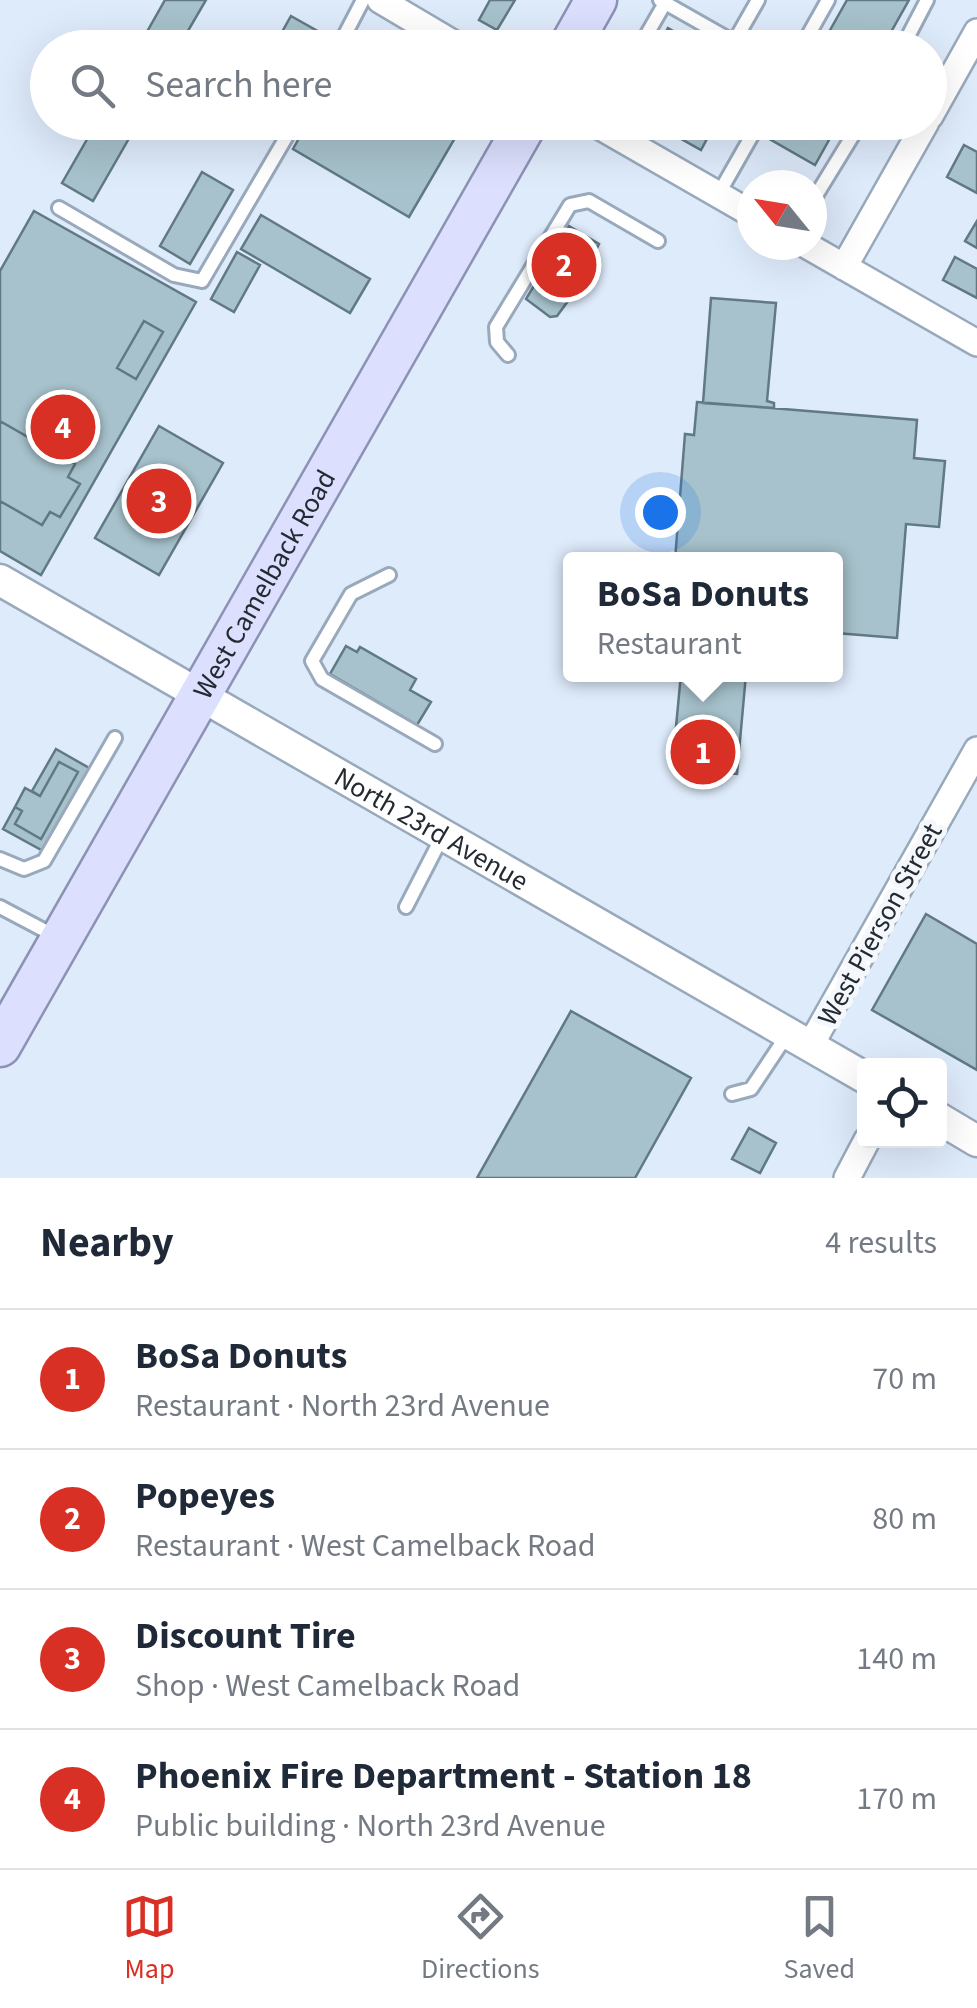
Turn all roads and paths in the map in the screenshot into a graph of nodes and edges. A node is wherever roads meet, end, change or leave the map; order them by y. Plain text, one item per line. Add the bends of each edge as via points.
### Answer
1 (363, 0) edge
2 (380, 0) edge
3 (596, 0) edge
4 (758, 0) edge
5 (828, 0) edge
6 (927, 0) edge
7 (662, 2) edge
8 (347, 30) edge
9 (431, 30) edge
10 (579, 30) edge
11 (648, 30) edge
12 (712, 30) edge
13 (741, 30) edge
14 (811, 30) edge
15 (911, 30) edge
16 (977, 32) edge
17 (947, 86) edge
18 (284, 140) edge
19 (517, 140) edge
20 (623, 140) edge
21 (749, 140) edge
22 (850, 140) edge
23 (916, 140) edge
24 (827, 178) edge
25 (718, 195) junction
26 (737, 206) edge
27 (59, 208) dead end
28 (658, 241) dead end
29 (827, 257) edge
30 (844, 267) junction
31 (977, 343) edge
32 (508, 356) dead end
33 (389, 574) dead end
34 (0, 580) edge
35 (202, 697) junction
36 (115, 738) dead end
37 (435, 744) dead end
38 (977, 750) edge
39 (443, 835) junction
40 (0, 859) edge
41 (406, 906) dead end
42 (0, 907) edge
43 (62, 940) junction
44 (799, 1040) junction
45 (0, 1046) edge
46 (857, 1073) edge
47 (732, 1094) dead end
48 (947, 1123) edge
49 (977, 1141) edge
50 (862, 1148) edge
51 (847, 1178) edge

1 - 8 lane
2 - 9 street
3 - 10 main road
4 - 13 lane
5 - 14 lane
6 - 15 lane
7 - 11 lane
7 - 12 lane
16 - 17 street
18 - 27 lane via 202,281 174,276
19 - 35 main road, West Camelback Road
20 - 25 street
21 - 25 lane
22 - 24 lane
23 - 30 street
25 - 26 street
28 - 32 lane via 588,201 570,204 496,327
29 - 30 street
30 - 31 street
33 - 37 lane via 352,594 312,661 322,679
34 - 35 street, North 23rd Avenue
35 - 39 street, North 23rd Avenue
35 - 43 main road, West Camelback Road
36 - 40 lane via 44,862 24,869
38 - 44 street, West Pierson Street
39 - 41 lane
39 - 44 street, North 23rd Avenue
42 - 43 lane
43 - 45 main road, West Camelback Road
44 - 46 street, North 23rd Avenue
44 - 47 lane via 750,1089
48 - 49 street
50 - 51 street

